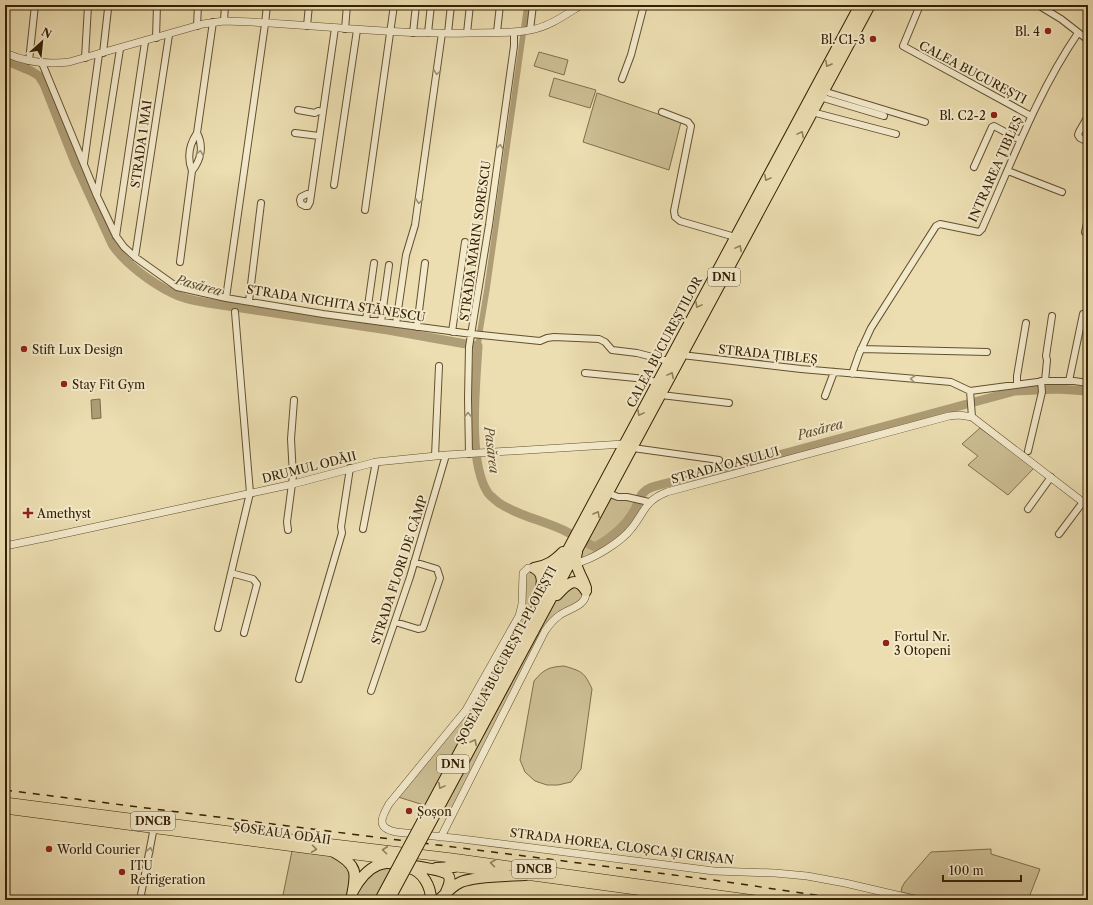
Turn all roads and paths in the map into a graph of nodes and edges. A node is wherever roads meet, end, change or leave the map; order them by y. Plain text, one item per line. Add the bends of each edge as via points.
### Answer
1 (34, 5) edge
2 (157, 5) edge
3 (198, 5) edge
4 (225, 5) edge
5 (267, 5) edge
6 (309, 5) edge
7 (347, 5) edge
8 (394, 5) edge
9 (416, 5) edge
10 (431, 5) edge
11 (451, 5) edge
12 (470, 5) edge
13 (500, 5) edge
14 (533, 5) edge
15 (581, 5) edge
16 (644, 5) edge
17 (860, 5) edge
18 (870, 5) edge
19 (920, 5) edge
20 (1038, 5) edge
21 (88, 6) dead end
22 (108, 9) dead end
23 (224, 21) junction
24 (213, 22) junction
25 (266, 24) junction
26 (197, 26) junction
27 (307, 26) junction
28 (335, 28) junction
29 (345, 29) junction
30 (357, 30) junction
31 (530, 30) junction
32 (391, 32) junction
33 (497, 32) junction
34 (514, 32) junction
35 (413, 33) junction
36 (428, 33) junction
37 (445, 33) junction
38 (467, 33) junction
39 (1078, 33) junction
40 (168, 35) junction
41 (156, 38) junction
42 (1088, 40) edge
43 (145, 42) junction
44 (120, 49) junction
45 (5, 53) edge
46 (101, 54) junction
47 (85, 58) junction
48 (29, 61) junction
49 (42, 63) junction
50 (622, 79) dead end
51 (822, 94) junction
52 (298, 110) dead end
53 (322, 112) junction
54 (662, 112) dead end
55 (812, 112) junction
56 (884, 116) dead end
57 (1031, 116) junction
58 (1088, 116) edge
59 (925, 122) dead end
60 (197, 133) junction
61 (295, 133) dead end
62 (896, 134) dead end
63 (319, 136) junction
64 (1020, 140) junction
65 (1088, 142) edge
66 (84, 165) junction
67 (974, 167) dead end
68 (192, 171) junction
69 (1008, 171) junction
70 (334, 185) dead end
71 (1062, 192) dead end
72 (311, 195) dead end
73 (97, 196) junction
74 (261, 203) dead end
75 (365, 210) dead end
76 (1088, 219) edge
77 (1085, 232) dead end
78 (116, 236) junction
79 (735, 237) junction
80 (465, 242) dead end
81 (135, 257) junction
82 (180, 262) dead end
83 (374, 262) dead end
84 (425, 263) dead end
85 (389, 265) dead end
86 (226, 298) junction
87 (249, 301) junction
88 (235, 312) dead end
89 (1083, 314) dead end
90 (1052, 316) dead end
91 (366, 320) junction
92 (381, 322) junction
93 (1026, 323) dead end
94 (396, 324) junction
95 (417, 327) junction
96 (452, 332) junction
97 (472, 334) junction
98 (861, 349) junction
99 (987, 352) dead end
100 (682, 355) junction
101 (668, 361) junction
102 (439, 366) dead end
103 (834, 372) junction
104 (585, 373) dead end
105 (852, 374) junction
106 (1043, 381) junction
107 (1069, 381) junction
108 (657, 382) junction
109 (1088, 383) edge
110 (1017, 384) junction
111 (970, 391) junction
112 (661, 395) junction
113 (826, 396) dead end
114 (294, 400) dead end
115 (729, 403) dead end
116 (972, 416) junction
117 (628, 446) junction
118 (1028, 452) dead end
119 (469, 454) junction
120 (446, 455) junction
121 (435, 456) junction
122 (719, 460) dead end
123 (376, 462) junction
124 (350, 468) junction
125 (1051, 477) junction
126 (293, 484) junction
127 (250, 493) junction
128 (608, 493) junction
129 (643, 501) junction
130 (1085, 504) edge
131 (1028, 509) dead end
132 (363, 529) dead end
133 (288, 530) dead end
134 (1058, 534) dead end
135 (5, 546) edge
136 (574, 547) junction
137 (414, 562) junction
138 (576, 563) junction
139 (559, 566) joint
140 (534, 568) junction
141 (231, 573) junction
142 (586, 591) junction
143 (541, 609) junction
144 (395, 622) junction
145 (218, 628) dead end
146 (529, 630) junction
147 (244, 633) dead end
148 (299, 679) dead end
149 (371, 692) dead end
150 (5, 802) edge
151 (5, 809) edge
152 (154, 827) junction
153 (441, 836) junction
154 (334, 852) junction
155 (453, 862) junction
156 (420, 869) junction
157 (525, 875) junction
158 (615, 883) junction
159 (444, 894) edge
160 (431, 895) edge
161 (352, 897) edge
162 (140, 900) edge
163 (380, 900) edge
164 (389, 900) edge
165 (710, 900) edge
166 (755, 900) edge
167 (918, 900) edge

1 - 48 street
2 - 41 street
3 - 26 street
4 - 23 street
5 - 25 street
6 - 27 street
7 - 29 street
8 - 32 street
9 - 35 street
10 - 36 street
11 - 37 street
12 - 38 street
13 - 33 street
14 - 31 street
15 - 31 street via 556,20
16 - 50 street
17 -> 79 highway, CALEA BUCUREȘTILOR / DN1
18 - 51 highway, CALEA BUCUREȘTILOR / DN1
19 - 57 street, CALEA BUCUREȘTI via 902,46
20 - 39 street
21 - 47 street
22 - 46 street
23 - 24 street
23 - 25 street
24 - 26 street
24 - 60 street
25 - 27 street
25 - 86 street
26 - 40 street
27 - 28 street
28 - 29 street
28 - 53 street
29 - 30 street
30 - 32 street
30 - 70 street
31 - 34 street
32 - 35 street
32 - 75 street
33 - 34 street
33 - 38 street
97 -> 34 street, STRADA MARIN SORESCU
35 - 36 street
36 - 37 street
37 - 38 street
37 -> 94 street via 415,225 406,255
39 - 42 street
39 - 57 street, INTRAREA ȚIBLEȘ via 1050,78
40 - 41 street
40 - 81 street, STRADA 1 MAI
41 - 43 street
43 - 44 street
43 - 78 street, STRADA 1 MAI
44 - 46 street
44 - 73 street
45 - 48 street
46 - 47 street
46 - 66 street
47 - 49 street via 61,63
48 - 49 street
49 - 66 street, STRADA NICHITA STĂNESCU
51 - 55 highway, CALEA BUCUREȘTILOR / DN1
51 - 56 street
51 - 59 street
52 - 53 street
53 - 63 street
54 - 79 street via 688,122 691,126 674,217
55 - 62 street
100 -> 55 highway, CALEA BUCUREȘTILOR / DN1
57 - 64 street, INTRAREA ȚIBLEȘ
58 - 65 street via 1078,135
60 - 68 street via 191,144 189,156
68 -> 60 street via 199,161 201,150
61 - 63 street
63 - 72 street
64 - 67 street via 992,127
64 - 69 street, INTRAREA ȚIBLEȘ
66 - 73 street, STRADA NICHITA STĂNESCU
68 - 82 street
69 - 71 street
69 - 98 street, INTRAREA ȚIBLEȘ via 981,231 940,224 936,226 878,317
73 - 78 street, STRADA NICHITA STĂNESCU
74 - 87 street
76 - 77 street
78 - 81 street, STRADA NICHITA STĂNESCU
79 -> 101 highway, CALEA BUCUREȘTILOR / DN1
80 - 96 street
81 - 86 street, STRADA NICHITA STĂNESCU via 177,287
83 - 91 street
84 - 95 street
85 - 92 street
86 - 87 street, STRADA NICHITA STĂNESCU
87 - 91 street, STRADA NICHITA STĂNESCU
88 - 127 street
89 - 107 street
90 - 106 street
91 - 92 street, STRADA NICHITA STĂNESCU
92 - 94 street, STRADA NICHITA STĂNESCU
93 - 110 street
94 - 95 street, STRADA NICHITA STĂNESCU
95 - 96 street, STRADA NICHITA STĂNESCU
96 - 97 street, STRADA NICHITA STĂNESCU
97 - 101 street, STRADA NICHITA STĂNESCU via 540,341 554,337 599,339 612,350
119 -> 97 street, STRADA MARIN SORESCU via 469,347
98 - 99 street
98 - 105 street, INTRAREA ȚIBLEȘ
100 - 103 street, STRADA ȚIBLEȘ
112 -> 100 highway, CALEA BUCUREȘTILOR / DN1
101 - 108 highway, CALEA BUCUREȘTILOR / DN1
102 - 121 street
103 - 105 street, STRADA ȚIBLEȘ
103 - 113 street
104 - 108 street
111 -> 105 street, STRADA ȚIBLEȘ via 951,382
106 - 107 street
106 - 110 street
106 - 118 street
107 - 109 street
108 -> 117 highway, CALEA BUCUREȘTILOR / DN1
110 - 111 street
111 - 116 street
112 - 115 street
112 - 117 highway, CALEA BUCUREȘTILOR / DN1
114 - 126 street via 291,439
116 - 125 street
116 - 129 street, STRADA OAȘULUI via 949,416 677,489
117 - 119 street, DRUMUL ODĂII
117 - 122 street
117 - 128 highway, CALEA BUCUREȘTILOR / DN1
117 - 136 highway, CALEA BUCUREȘTILOR / DN1
119 - 120 street, DRUMUL ODĂII
120 - 121 street, DRUMUL ODĂII
120 - 137 street, STRADA FLORI DE CÂMP
121 - 123 street, DRUMUL ODĂII
123 - 124 street, DRUMUL ODĂII
123 - 132 street
124 - 126 street, DRUMUL ODĂII
124 - 148 street via 342,533
125 - 130 street
125 - 131 street
126 - 127 street, DRUMUL ODĂII
126 - 133 street
127 - 135 street, DRUMUL ODĂII
127 - 141 street
128 - 129 street via 618,498 627,497
136 -> 128 highway, CALEA BUCUREȘTILOR / DN1
129 - 138 street, STRADA OAȘULUI via 630,531 594,557
130 - 134 street
136 - 138 highway
136 - 139 highway, CALEA BUCUREȘTILOR / DN1
136 - 140 highway via 545,566
136 - 143 highway, ȘOSEAUA BUCUREȘTI-PLOIEȘTI / DN1
137 - 144 street, STRADA FLORI DE CÂMP
137 - 144 street via 437,570 440,578 423,628 418,629
138 - 142 highway
139 - 143 highway, ȘOSEAUA BUCUREȘTI-PLOIEȘTI / DN1
140 - 143 highway via 540,571 542,576
140 - 153 street, STRADA HOREA, CLOȘCA ȘI CRIȘAN via 528,568 523,573 519,616 472,701 395,796 384,814 382,824 390,831
141 - 145 street
141 - 147 street via 253,579 257,584
142 - 143 highway via 577,583 568,584
142 - 153 street via 582,603 553,620 545,631
143 - 146 highway, ȘOSEAUA BUCUREȘTI-PLOIEȘTI / DN1
144 - 149 street, STRADA FLORI DE CÂMP
146 -> 163 highway, ȘOSEAUA BUCUREȘTI-PLOIEȘTI / DN1, bridge
164 -> 146 highway, ȘOSEAUA BUCUREȘTI-PLOIEȘTI / DN1, bridge
155 -> 150 main road, ȘOSEAUA ODĂII / DNCB
151 - 152 main road, ȘOSEAUA ODĂII / DNCB
152 -> 154 main road, ȘOSEAUA ODĂII / DNCB
162 -> 152 street
153 - 167 street, STRADA HOREA, CLOȘCA ȘI CRIȘAN via 714,871 807,876
154 - 155 main road, ȘOSEAUA ODĂII / DNCB
154 - 161 highway via 352,865 355,875
155 - 156 highway
155 - 157 main road, ȘOSEAUA ODĂII / DNCB
158 -> 155 main road, DNCB
156 - 159 highway via 447,874 450,881
156 - 160 highway
156 - 161 highway via 390,865 377,869 364,880
157 - 158 main road, ȘOSEAUA ODĂII / DNCB
157 - 159 highway via 467,880
158 - 165 main road, DNCB
158 - 166 main road, DNCB
159 - 160 highway via 447,884 444,877 437,874 431,879

